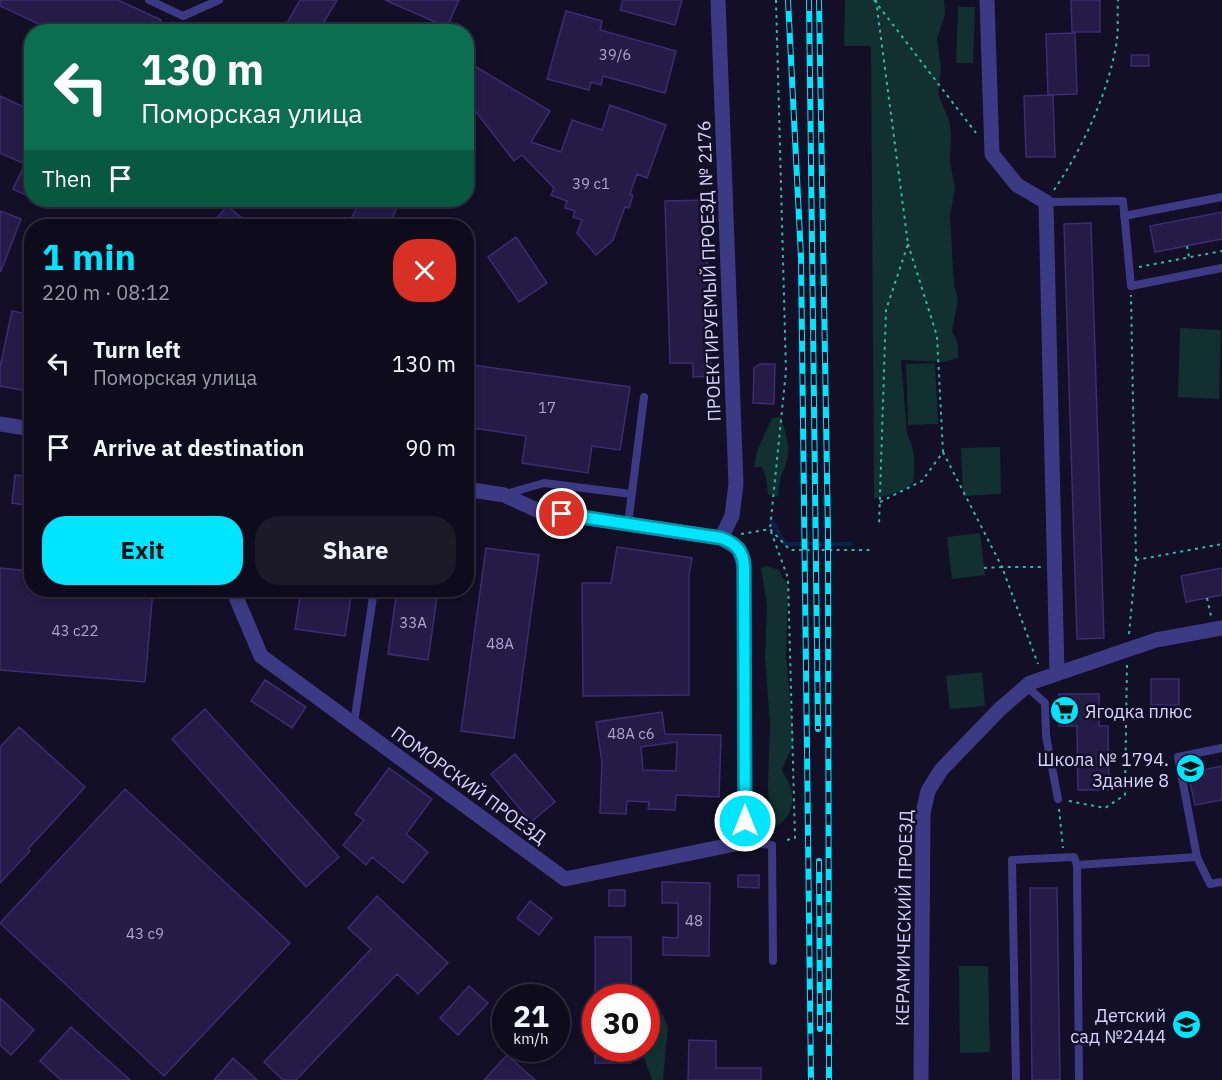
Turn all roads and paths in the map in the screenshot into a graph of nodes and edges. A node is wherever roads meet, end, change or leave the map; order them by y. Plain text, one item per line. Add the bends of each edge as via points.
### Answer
1 (149, 0) edge
2 (219, 0) edge
3 (718, 0) edge
4 (776, 0) edge
5 (987, 0) edge
6 (1118, 0) edge
7 (876, 1) edge
8 (978, 135) dead end
9 (1222, 197) edge
10 (1046, 202) junction
11 (1124, 216) junction
12 (908, 244) junction
13 (1187, 246) dead end
14 (1222, 251) edge
15 (1190, 257) junction
16 (1222, 268) edge
17 (1130, 269) junction
18 (1131, 286) junction
19 (644, 397) dead end
20 (0, 424) edge
21 (24, 428) edge
22 (943, 452) junction
23 (474, 490) edge
24 (631, 494) junction
25 (504, 495) junction
26 (880, 502) junction
27 (628, 524) junction
28 (879, 526) dead end
29 (770, 529) junction
30 (721, 538) junction
31 (1222, 544) edge
32 (870, 550) dead end
33 (1137, 560) junction
34 (1002, 567) junction
35 (1054, 567) junction
36 (984, 568) dead end
37 (236, 597) edge
38 (373, 597) edge
39 (1207, 598) dead end
40 (1218, 628) edge
41 (1128, 652) junction
42 (1050, 675) junction
43 (1026, 686) junction
44 (354, 725) junction
45 (1222, 748) edge
46 (1058, 800) junction
47 (745, 842) junction
48 (772, 845) junction
49 (1064, 857) junction
50 (1197, 857) junction
51 (1077, 865) junction
52 (1222, 882) edge
53 (773, 961) dead end
54 (921, 1080) edge
55 (1016, 1080) edge
56 (1079, 1080) edge

1 - 2 lane via 183,16
3 - 30 street, ПРОЕКТИРУЕМЫЙ ПРОЕЗД № 2176 via 736,484 732,516
4 - 29 path via 786,371
5 - 10 street via 992,154 1017,185
6 - 10 path via 1117,46 1097,110 1071,165
7 - 8 path
7 - 12 path
9 - 11 lane
10 - 11 lane via 1123,201
10 - 35 street
11 - 17 lane
12 - 22 path via 937,336
12 - 26 path via 886,310
13 - 15 path
14 - 15 path
15 - 17 path
16 - 18 lane
17 - 18 lane
18 - 33 path
19 - 24 lane
20 - 21 street
22 - 26 path via 922,481
22 - 34 path
23 - 25 street
24 - 25 lane via 544,483
24 - 27 lane
25 - 27 street via 539,511
26 - 28 path
27 - 30 street
29 - 30 path
29 - 32 path via 790,550
29 - 48 path via 788,579 795,838
30 - 47 street via 739,549 744,561
31 - 33 path
33 - 41 path
34 - 35 path
34 - 36 path
34 - 42 path
35 - 42 street
37 - 44 street, ПОМОРСКИЙ ПРОЕЗД via 261,656
38 - 44 lane
39 - 40 path
40 - 41 street, КЕРАМИЧЕСКИЙ ПРОЕЗД via 1156,640
41 - 42 street, КЕРАМИЧЕСКИЙ ПРОЕЗД
41 - 46 path via 1125,795 1105,808
42 - 43 street, КЕРАМИЧЕСКИЙ ПРОЕЗД
43 - 46 lane via 1045,703 1046,736
43 - 54 street, КЕРАМИЧЕСКИЙ ПРОЕЗД via 941,770 928,791 923,821
44 - 47 street, ПОМОРСКИЙ ПРОЕЗД via 565,879
45 - 50 lane via 1178,757
46 - 49 path
47 - 48 lane
48 - 53 lane
49 - 51 lane via 1074,857
49 - 55 lane via 1012,860
50 - 51 lane
50 - 52 lane via 1210,884
51 - 56 lane

